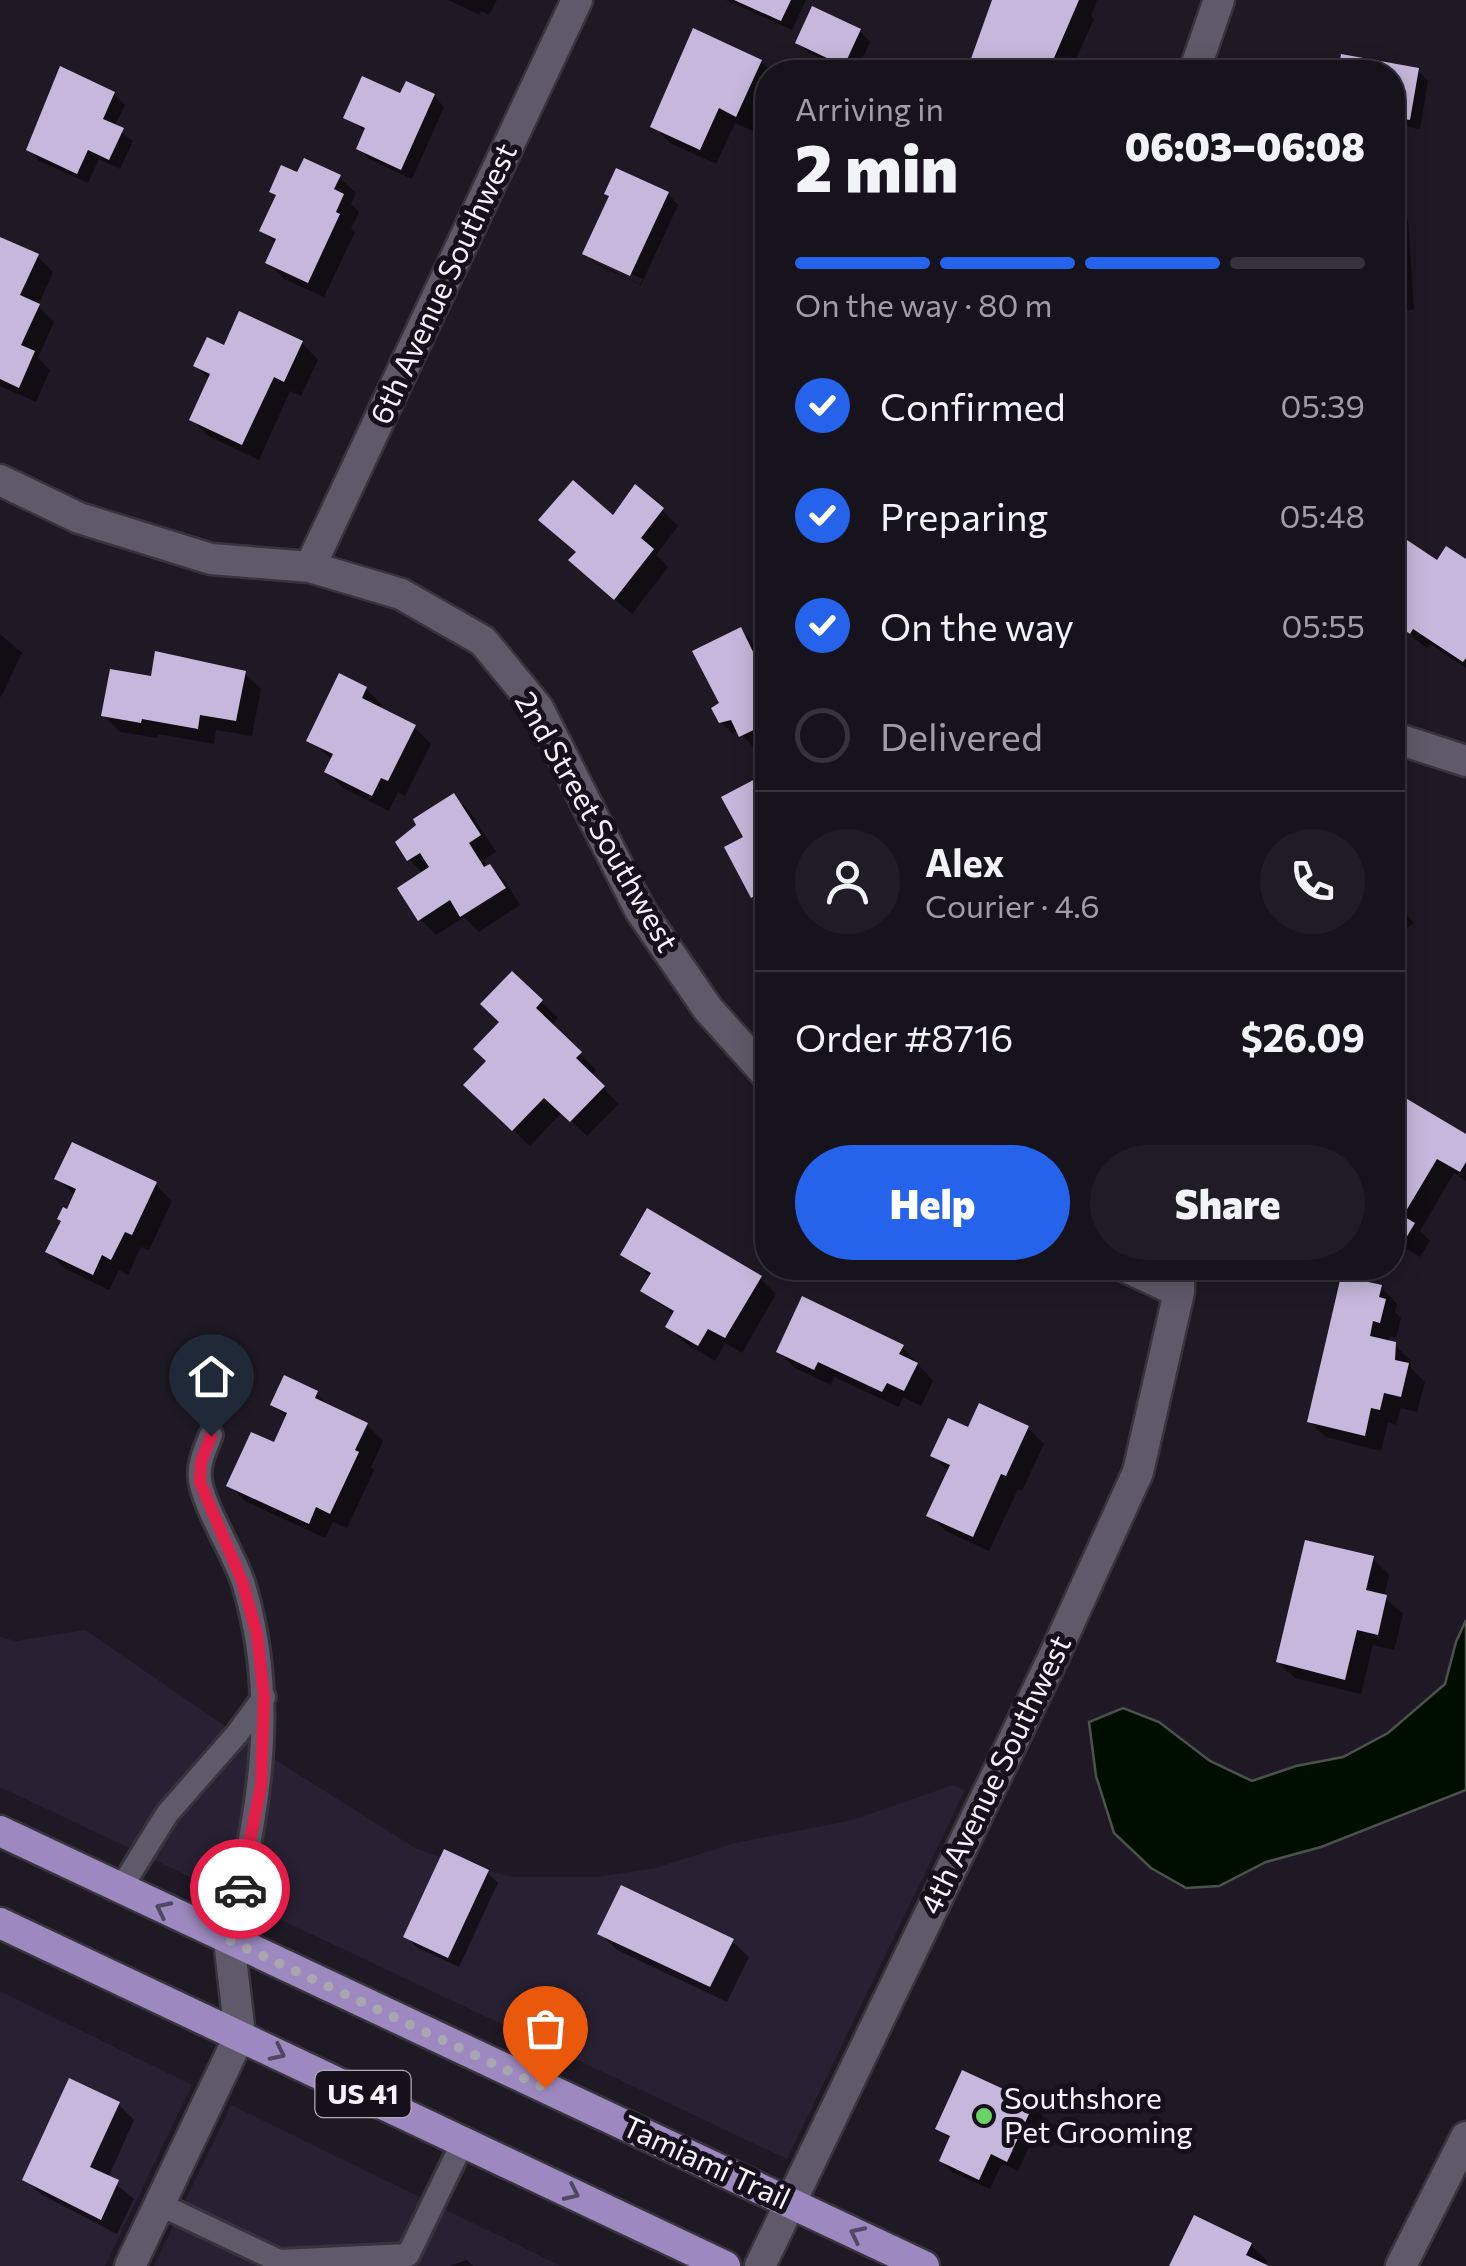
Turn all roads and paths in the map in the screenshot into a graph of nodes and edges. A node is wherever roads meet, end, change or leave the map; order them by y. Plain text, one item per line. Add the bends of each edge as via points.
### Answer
1 (577, 0) edge
2 (1219, 0) edge
3 (1198, 60) edge
4 (0, 480) edge
5 (310, 567) junction
6 (1405, 742) edge
7 (1466, 761) edge
8 (755, 1061) edge
9 (1179, 1280) edge
10 (211, 1436) dead end
11 (264, 1697) junction
12 (0, 1831) edge
13 (121, 1888) junction
14 (0, 1923) edge
15 (229, 1940) junction
16 (240, 2035) junction
17 (1466, 2136) edge
18 (463, 2142) junction
19 (791, 2202) junction
20 (160, 2204) junction
21 (278, 2264) edge
22 (130, 2266) edge
23 (725, 2266) edge
24 (760, 2266) edge
25 (924, 2266) edge
26 (1401, 2266) edge

1 - 5 street, 6th Avenue Southwest
2 - 3 street
4 - 5 street, 2nd Street Southwest via 79,518 211,560
5 - 8 street, 2nd Street Southwest via 400,594 484,641 538,708 640,910 708,1009
6 - 7 street
9 - 19 street, 4th Avenue Southwest via 1138,1472
10 - 11 lane via 200,1482 242,1581
11 - 13 lane via 167,1814
11 - 15 lane via 261,1786
12 - 13 main road, Tamiami Trail / US 41
15 -> 13 main road, Tamiami Trail / US 41
14 - 16 main road, US 41
15 - 16 street
15 - 19 main road, Tamiami Trail / US 41
16 -> 18 main road, US 41
16 - 20 street
17 - 26 street
18 - 21 lane via 408,2256
18 -> 23 main road, US 41
19 - 24 street, 4th Avenue Southwest
25 -> 19 main road, Tamiami Trail / US 41
20 - 21 lane
20 - 22 street

